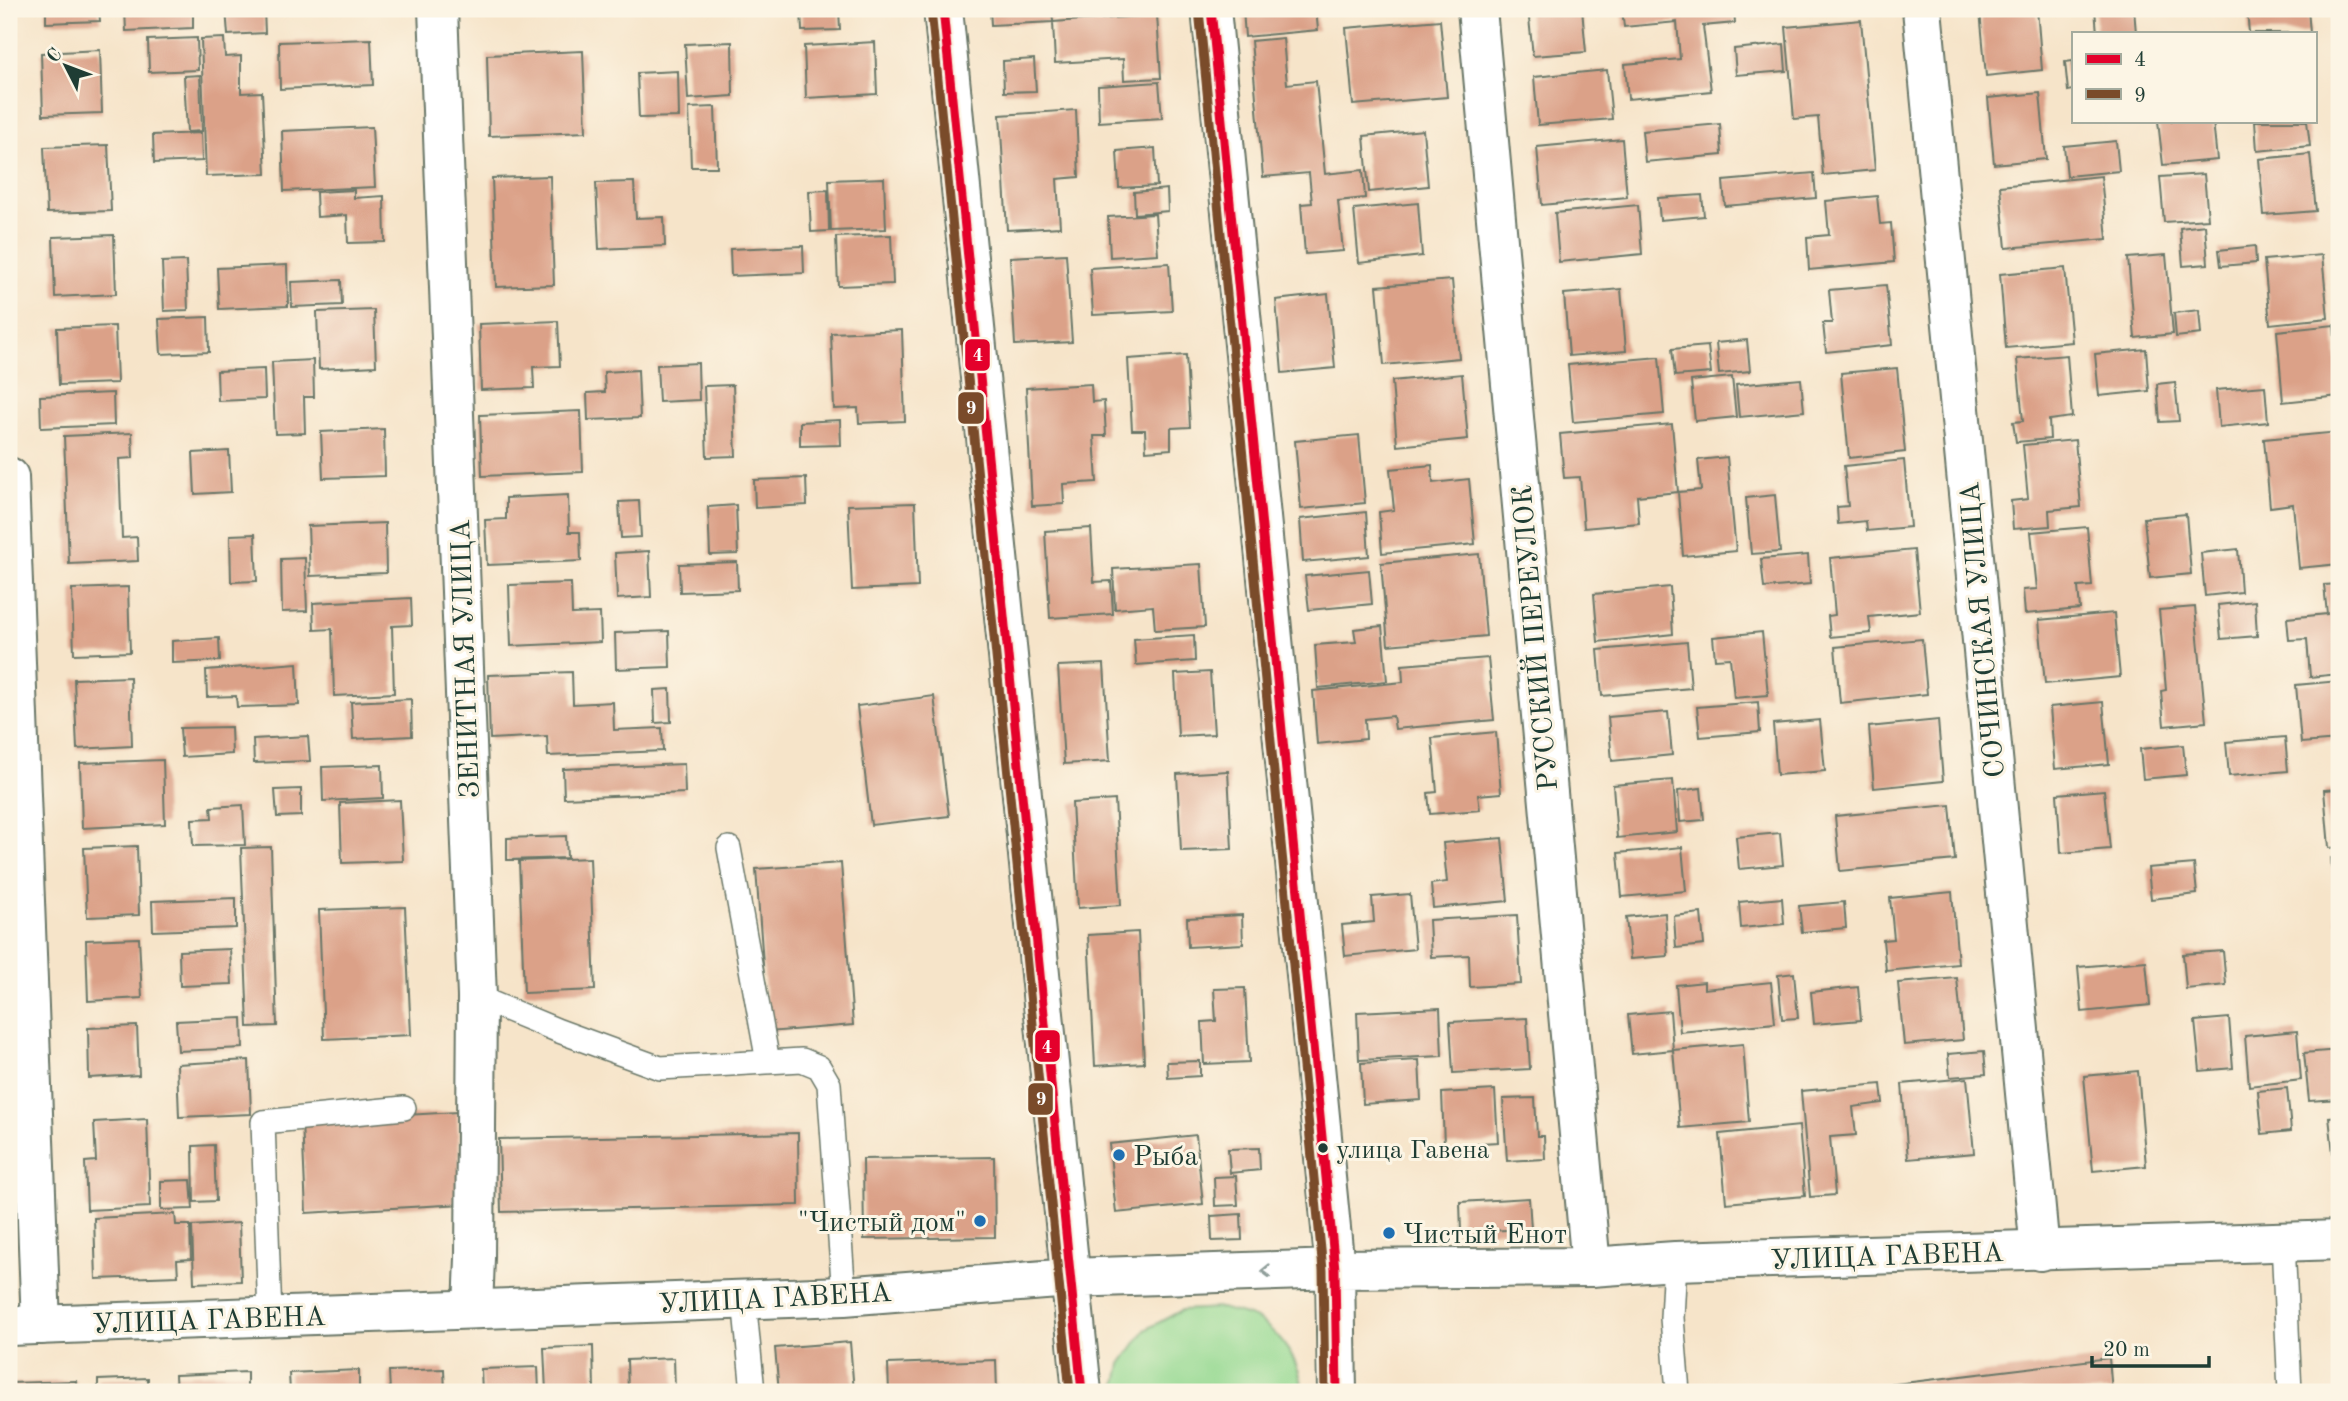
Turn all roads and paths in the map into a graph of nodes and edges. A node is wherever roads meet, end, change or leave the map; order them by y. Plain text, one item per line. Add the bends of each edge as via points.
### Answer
1 (438, 9) edge
2 (943, 9) edge
3 (1211, 9) edge
4 (1477, 9) edge
5 (1922, 9) edge
6 (9, 477) edge
7 (729, 848) dead end
8 (478, 997) junction
9 (768, 1062) junction
10 (404, 1108) dead end
11 (2339, 1240) edge
12 (2284, 1242) junction
13 (2040, 1251) junction
14 (1675, 1261) junction
15 (1591, 1268) junction
16 (1335, 1269) junction
17 (1070, 1278) junction
18 (844, 1296) junction
19 (744, 1299) junction
20 (472, 1309) junction
21 (270, 1317) junction
22 (25, 1325) edge
23 (753, 1392) edge
24 (1082, 1392) edge
25 (1337, 1392) edge
26 (1678, 1392) edge
27 (2290, 1392) edge

1 - 8 street, ЗЕНИТНАЯ УЛИЦА
2 - 17 street
3 - 16 street
4 - 15 street, РУССКИЙ ПЕРЕУЛОК
5 - 13 street, СОЧИНСКАЯ УЛИЦА
6 - 22 street
7 - 9 lane
8 - 9 lane via 660,1068
8 - 20 street, ЗЕНИТНАЯ УЛИЦА
9 - 18 lane via 802,1060 819,1068 829,1084
10 - 21 lane via 263,1122
11 - 12 street, УЛИЦА ГАВЕНА
12 - 13 street, УЛИЦА ГАВЕНА
12 - 27 lane
13 - 14 street, УЛИЦА ГАВЕНА
14 - 15 street, УЛИЦА ГАВЕНА
14 - 26 lane via 1672,1318
15 - 16 street, УЛИЦА ГАВЕНА
16 -> 17 street, УЛИЦА ГАВЕНА
16 - 25 street
17 - 18 street, УЛИЦА ГАВЕНА
17 - 24 street
18 - 19 street, УЛИЦА ГАВЕНА
19 - 20 street, УЛИЦА ГАВЕНА
19 - 23 lane
20 - 21 street, УЛИЦА ГАВЕНА
21 - 22 street, УЛИЦА ГАВЕНА

